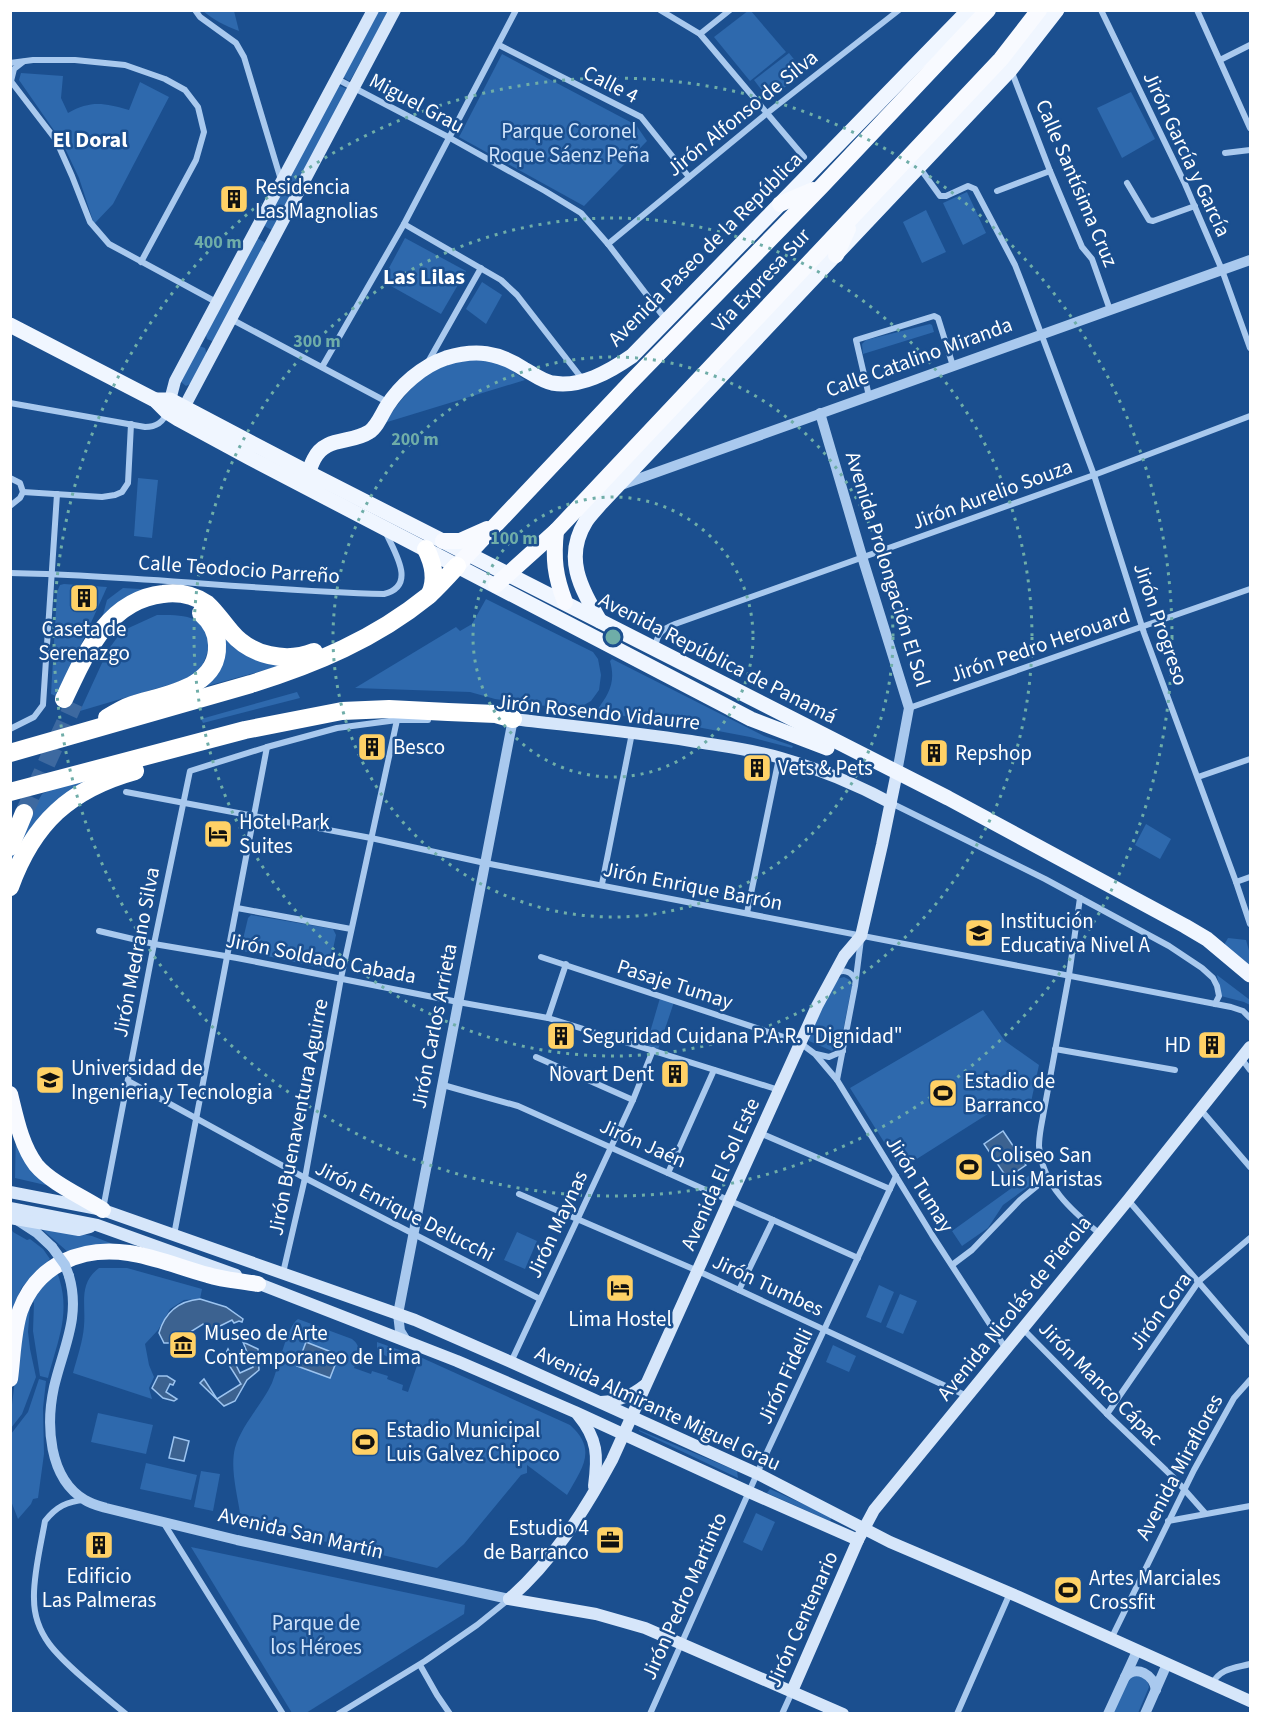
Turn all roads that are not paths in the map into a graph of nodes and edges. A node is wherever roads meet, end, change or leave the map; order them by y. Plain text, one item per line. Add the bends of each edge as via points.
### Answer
1 (195, 10) edge
2 (374, 10) edge
3 (395, 10) edge
4 (516, 10) edge
5 (660, 10) edge
6 (730, 10) edge
7 (899, 10) edge
8 (969, 10) edge
9 (988, 10) edge
10 (1039, 10) edge
11 (1057, 10) edge
12 (1101, 10) edge
13 (1197, 10) edge
14 (700, 34) junction
15 (499, 45) junction
16 (1251, 45) edge
17 (1220, 60) junction
18 (25, 61) junction
19 (10, 63) edge
20 (1011, 69) junction
21 (337, 79) junction
22 (11, 81) edge
23 (353, 88) junction
24 (766, 114) junction
25 (1251, 128) edge
26 (450, 138) junction
27 (1251, 150) edge
28 (1225, 153) dead end
29 (804, 157) dead end
30 (922, 171) dead end
31 (1050, 171) junction
32 (689, 177) junction
33 (281, 183) junction
34 (1127, 183) dead end
35 (822, 186) junction
36 (997, 191) dead end
37 (780, 204) junction
38 (1195, 206) junction
39 (855, 214) junction
40 (404, 224) junction
41 (256, 231) junction
42 (274, 240) junction
43 (608, 244) junction
44 (836, 255) junction
45 (1251, 260) edge
46 (141, 262) junction
47 (481, 268) junction
48 (1222, 270) junction
49 (218, 303) junction
50 (1110, 310) junction
51 (231, 318) junction
52 (666, 321) junction
53 (10, 325) edge
54 (1041, 334) junction
55 (198, 339) junction
56 (1251, 348) edge
57 (215, 349) junction
58 (953, 366) junction
59 (322, 367) junction
60 (425, 368) junction
61 (584, 381) junction
62 (869, 396) junction
63 (10, 403) edge
64 (389, 403) junction
65 (171, 408) junction
66 (820, 413) junction
67 (1251, 416) edge
68 (131, 424) junction
69 (309, 473) junction
70 (1094, 475) junction
71 (10, 478) edge
72 (600, 485) junction
73 (617, 486) junction
74 (314, 491) junction
75 (23, 492) junction
76 (57, 494) junction
77 (10, 506) edge
78 (496, 524) junction
79 (384, 528) junction
80 (556, 531) junction
81 (443, 541) junction
82 (426, 549) junction
83 (862, 557) junction
84 (463, 560) junction
85 (10, 573) edge
86 (51, 574) junction
87 (509, 574) junction
88 (496, 585) junction
89 (1251, 589) edge
90 (430, 594) junction
91 (565, 602) junction
92 (397, 619) junction
93 (600, 621) junction
94 (1142, 627) junction
95 (655, 649) junction
96 (909, 708) junction
97 (342, 711) junction
98 (513, 719) junction
99 (398, 720) junction
100 (432, 720) dead end
101 (443, 720) dead end
102 (10, 729) edge
103 (89, 731) junction
104 (632, 732) junction
105 (267, 747) junction
106 (10, 753) edge
107 (779, 758) junction
108 (1251, 759) edge
109 (896, 777) junction
110 (1198, 777) junction
111 (126, 792) dead end
112 (183, 802) junction
113 (891, 803) junction
114 (15, 807) edge
115 (255, 816) junction
116 (371, 838) junction
117 (10, 847) edge
118 (485, 863) junction
119 (1251, 877) edge
120 (1236, 882) junction
121 (602, 885) junction
122 (10, 887) edge
123 (1080, 898) junction
124 (237, 908) junction
125 (747, 913) junction
126 (1251, 924) edge
127 (351, 929) junction
128 (99, 931) dead end
129 (861, 936) junction
130 (154, 944) junction
131 (228, 956) junction
132 (541, 957) dead end
133 (566, 964) junction
134 (832, 975) junction
135 (1069, 975) junction
136 (1251, 975) edge
137 (341, 978) junction
138 (855, 979) junction
139 (458, 1002) junction
140 (1215, 1004) junction
141 (548, 1018) junction
142 (1251, 1018) edge
143 (800, 1042) junction
144 (1251, 1047) edge
145 (1055, 1049) junction
146 (653, 1050) junction
147 (843, 1051) junction
148 (815, 1054) junction
149 (536, 1057) dead end
150 (1246, 1058) edge
151 (714, 1070) junction
152 (1175, 1070) dead end
153 (1251, 1070) edge
154 (837, 1080) junction
155 (128, 1081) junction
156 (442, 1084) junction
157 (778, 1090) junction
158 (10, 1094) edge
159 (633, 1100) junction
160 (1201, 1110) junction
161 (197, 1120) junction
162 (760, 1133) junction
163 (611, 1148) junction
164 (1251, 1167) edge
165 (668, 1173) junction
166 (896, 1176) junction
167 (1048, 1177) junction
168 (305, 1178) junction
169 (890, 1189) junction
170 (10, 1192) edge
171 (519, 1194) dead end
172 (729, 1200) junction
173 (1128, 1200) junction
174 (12, 1214) edge
175 (100, 1217) junction
176 (578, 1219) junction
177 (773, 1220) junction
178 (32, 1221) junction
179 (1100, 1234) junction
180 (174, 1235) junction
181 (413, 1235) junction
182 (1251, 1238) edge
183 (858, 1258) junction
184 (952, 1265) junction
185 (698, 1271) junction
186 (283, 1273) junction
187 (1199, 1281) junction
188 (258, 1284) junction
189 (739, 1290) junction
190 (540, 1299) junction
191 (398, 1314) junction
192 (1023, 1329) junction
193 (825, 1330) junction
194 (405, 1339) junction
195 (1251, 1342) edge
196 (1006, 1349) junction
197 (511, 1362) junction
198 (10, 1379) edge
199 (1251, 1380) edge
200 (553, 1381) junction
201 (646, 1384) junction
202 (967, 1397) junction
203 (551, 1402) junction
204 (599, 1402) junction
205 (575, 1412) junction
206 (1107, 1414) junction
207 (631, 1417) junction
208 (624, 1434) junction
209 (758, 1474) junction
210 (1184, 1489) junction
211 (749, 1492) junction
212 (593, 1494) junction
213 (85, 1500) junction
214 (1251, 1506) edge
215 (1205, 1513) junction
216 (1168, 1521) junction
217 (163, 1522) junction
218 (863, 1528) junction
219 (858, 1540) junction
220 (1010, 1593) junction
221 (509, 1599) junction
222 (1111, 1639) junction
223 (682, 1643) junction
224 (1137, 1651) junction
225 (1167, 1664) junction
226 (1251, 1664) edge
227 (420, 1665) junction
228 (1125, 1677) junction
229 (1212, 1684) junction
230 (1156, 1690) junction
231 (792, 1691) junction
232 (1251, 1701) edge
233 (126, 1713) edge
234 (282, 1713) edge
235 (338, 1713) edge
236 (450, 1713) edge
237 (650, 1713) edge
238 (782, 1713) edge
239 (843, 1713) edge
240 (957, 1713) edge
241 (1108, 1713) edge
242 (1145, 1713) edge

1 - 33 street via 236,43 244,57
2 - 21 main road
3 - 23 main road
4 - 15 street
5 - 14 street
6 - 14 street
7 - 24 street, Jirón Alfonso de Silva
8 - 37 main road, Avenida Paseo de la República
9 - 35 highway, Via Expresa Sur
10 - 39 highway, Via Expresa Sur via 1001,60
11 - 20 main road
12 - 38 street, Jirón García y García
13 - 17 street
14 - 24 street
15 - 26 street
15 - 32 street, Calle 4 via 641,117
16 - 17 street
17 - 25 street
18 - 19 street
18 - 22 street via 14,69
18 - 46 street via 125,65 185,90 198,107 204,132 196,160
20 - 31 street, Calle Santísima Cruz
20 - 44 main road
21 - 23 street, Miguel Grau
21 - 33 main road
22 - 46 street via 56,140 90,222 109,244
23 - 26 street, Miguel Grau
23 - 42 main road
24 - 29 street
24 - 32 street, Jirón Alfonso de Silva
26 - 40 street
26 - 43 street, Miguel Grau via 581,213
27 - 28 street
30 - 54 street, Jirón Progreso via 940,196 968,186 975,189 1015,265
31 - 36 street
31 - 50 street, Calle Santísima Cruz via 1082,247 1092,259
32 - 43 street, Jirón Alfonso de Silva
33 - 41 main road
34 - 38 street via 1153,221
35 - 37 highway
35 - 78 highway, Via Expresa Sur
37 - 52 main road, Avenida Paseo de la República
38 - 48 street, Jirón García y García
39 - 44 highway
39 - 72 highway, Via Expresa Sur
40 - 47 street
40 - 59 street
41 - 42 main road
41 - 49 main road
42 - 51 main road
43 - 52 street, Miguel Grau
44 - 73 main road
45 - 48 street, Calle Catalino Miranda
46 - 49 street
47 - 60 street
47 - 61 street via 517,295
48 - 50 street, Calle Catalino Miranda
48 - 56 street, Jirón García y García
49 - 55 main road
50 - 54 street, Calle Catalino Miranda
51 - 57 main road
51 - 59 street
52 - 61 main road, Avenida Paseo de la República via 632,356
53 - 65 main road, Avenida República de Panamá
54 - 58 street, Calle Catalino Miranda
54 - 70 street, Jirón Progreso
55 - 57 main road
55 - 65 main road via 175,381
57 - 65 main road
58 - 62 street, Calle Catalino Miranda
58 - 62 street via 938,318 934,316 856,340
59 - 64 street
60 - 61 main road, Avenida Paseo de la República via 444,359 482,352 502,357 542,380
60 - 64 main road, Avenida Paseo de la República
62 - 66 street, Calle Catalino Miranda
63 - 68 street
64 - 69 main road, Avenida Paseo de la República via 369,432 322,448
65 - 68 street via 156,425
65 - 69 main road, Avenida República de Panamá
65 - 74 main road, Avenida República de Panamá
66 - 73 street, Calle Catalino Miranda
66 - 83 street, Avenida Prolongación El Sol
67 - 70 street, Jirón Aurelio Souza
68 - 76 street via 128,483 122,492 102,497
69 - 74 main road
69 - 81 main road, Avenida República de Panamá
70 - 83 street, Jirón Aurelio Souza
70 - 94 street, Jirón Progreso
71 - 75 street via 20,483
72 - 73 street, Calle Catalino Miranda
72 - 80 highway, Via Expresa Sur
73 - 93 main road via 586,521 574,554 581,586
74 - 79 main road, Avenida República de Panamá
75 - 76 street
75 - 77 street
76 - 86 street
78 - 81 highway via 460,540
78 - 84 highway, Via Expresa Sur
79 - 82 main road, Avenida República de Panamá
79 - 86 street, Calle Teodocio Parreño via 402,576 400,586 384,594
80 - 87 highway, Via Expresa Sur
80 - 91 highway via 555,566
81 - 84 main road, Avenida República de Panamá
82 - 84 main road, Avenida República de Panamá
82 - 90 highway via 434,572
83 - 95 street, Jirón Aurelio Souza via 663,628
83 - 96 street, Avenida Prolongación El Sol
84 - 87 main road, Avenida República de Panamá
84 - 88 main road, Avenida República de Panamá
84 - 90 highway
85 - 86 street, Calle Teodocio Parreño
86 - 102 street via 43,705 34,717
87 - 88 highway, Via Expresa Sur
87 - 91 main road, Avenida República de Panamá
88 - 109 main road, Avenida República de Panamá via 751,719
89 - 94 street, Jirón Pedro Herouard
90 - 92 highway
91 - 93 main road, Avenida República de Panamá
92 - 103 highway via 360,642 290,672
92 - 103 highway via 306,655 285,658 264,654 244,644 211,608 196,598 178,594 152,596 123,610 105,626 87,651 69,701 107,641 135,614 152,606 178,604 202,614 217,639 214,663 194,684 122,709
93 - 95 main road, Avenida República de Panamá
94 - 96 street, Jirón Pedro Herouard
94 - 110 street, Jirón Progreso
95 - 109 main road, Avenida República de Panamá
96 - 109 street, Avenida Prolongación El Sol
97 - 98 highway via 436,711 496,714
97 - 114 highway via 209,739
97 - 122 highway via 94,785 45,824 24,854
98 - 101 street, Jirón Rosendo Vidaurre
98 - 104 main road, Jirón Rosendo Vidaurre
98 - 118 street, Jirón Carlos Arrieta
99 - 100 street
99 - 105 street via 337,728
99 - 116 street, Jirón Buenaventura Aguirre
103 - 106 highway
104 - 107 main road, Jirón Rosendo Vidaurre
104 - 121 street
105 - 112 street, Jirón Medrano Silva via 190,771
105 - 115 street
107 - 113 main road, Jirón Rosendo Vidaurre via 823,772
107 - 125 street
108 - 110 street
109 - 113 main road, Avenida El Sol Este
109 - 136 main road, Avenida República de Panamá via 1178,922 1207,939
110 - 120 street, Jirón Progreso
111 - 112 street, Jirón Enrique Barrón
112 - 115 street, Jirón Enrique Barrón
112 - 130 street, Jirón Medrano Silva
113 - 123 street
113 - 129 main road, Avenida El Sol Este
114 - 117 highway
115 - 116 street, Jirón Enrique Barrón
115 - 124 street
116 - 118 street, Jirón Enrique Barrón
116 - 127 street, Jirón Buenaventura Aguirre
118 - 121 street, Jirón Enrique Barrón
118 - 139 street, Jirón Carlos Arrieta
119 - 120 street
120 - 126 street, Jirón Progreso
121 - 125 street, Jirón Enrique Barrón
123 - 135 street
123 - 140 street via 1169,946 1209,974 1217,986 1219,996
124 - 127 street
124 - 131 street
125 - 129 street, Jirón Enrique Barrón
127 - 137 street, Jirón Buenaventura Aguirre
128 - 130 street, Jirón Soldado Cabada
129 - 134 main road, Avenida El Sol Este
129 - 135 street, Jirón Enrique Barrón
129 - 138 street, Avenida El Sol Este
130 - 131 street, Jirón Soldado Cabada
130 - 155 street, Jirón Medrano Silva
131 - 137 street, Jirón Soldado Cabada
131 - 161 street
132 - 133 street, Pasaje Tumay
133 - 141 street
133 - 143 street, Pasaje Tumay
134 - 138 street via 846,971
134 - 143 main road, Avenida El Sol Este
135 - 140 street, Jirón Enrique Barrón
135 - 145 street
137 - 139 street, Jirón Soldado Cabada
137 - 168 street, Jirón Buenaventura Aguirre
138 - 147 street, Avenida El Sol Este
139 - 141 street, Jirón Soldado Cabada
139 - 156 street, Jirón Carlos Arrieta
140 - 142 street, Jirón Enrique Barrón via 1243,1011
141 - 146 street, Jirón Soldado Cabada
143 - 148 street, Jirón Tumay
143 - 157 main road, Avenida El Sol Este
144 - 150 main road, Avenida Nicolás de Pierola
145 - 152 street
145 - 167 street via 1039,1146
146 - 151 street, Jirón Soldado Cabada
146 - 159 street, Jirón Maynas
147 - 148 street via 830,1057
147 - 154 street, Avenida El Sol Este
148 - 154 street, Jirón Tumay
149 - 159 street
150 - 153 street
150 - 160 main road, Avenida Nicolás de Pierola
151 - 157 street, Jirón Soldado Cabada
151 - 165 street
154 - 166 street, Jirón Tumay
155 - 161 street, Jirón Enrique Delucchi
155 - 175 street, Jirón Medrano Silva
156 - 163 street, Jirón Jaén via 518,1106
156 - 181 street, Jirón Carlos Arrieta
157 - 162 main road, Avenida El Sol Este
158 - 175 highway via 19,1129 37,1165
159 - 163 street, Jirón Maynas
160 - 164 street
160 - 173 main road, Avenida Nicolás de Pierola
161 - 168 street, Jirón Enrique Delucchi
161 - 180 street
162 - 169 street
162 - 172 main road, Avenida El Sol Este
163 - 165 street, Jirón Jaén
163 - 176 street, Jirón Maynas
165 - 172 street, Jirón Jaén
166 - 169 street, Jirón Fidelli
166 - 184 street, Jirón Tumay
167 - 179 street via 1063,1200
167 - 184 street
168 - 181 street, Jirón Enrique Delucchi
168 - 186 street, Jirón Buenaventura Aguirre
169 - 183 street, Jirón Fidelli
170 - 175 main road, Avenida Almirante Miguel Grau
171 - 176 street, Jirón Tumbes
172 - 177 street, Jirón Jaén
172 - 185 main road, Avenida El Sol Este
173 - 179 main road, Avenida Nicolás de Pierola
173 - 187 street
174 - 178 main road, Avenida Almirante Miguel Grau
174 - 178 street
175 - 178 main road, Avenida Almirante Miguel Grau
175 - 180 main road, Avenida Almirante Miguel Grau
175 - 188 main road, Avenida Almirante Miguel Grau
176 - 185 street, Jirón Tumbes
176 - 190 street, Jirón Maynas
177 - 183 street, Jirón Jaén
177 - 189 street
178 - 213 street, Avenida San Martín, bridge via 69,1276 72,1324 51,1402 50,1420 54,1457 65,1480
179 - 192 main road, Avenida Nicolás de Pierola
180 - 186 main road, Avenida Almirante Miguel Grau
181 - 190 street, Jirón Enrique Delucchi
181 - 191 street, Jirón Carlos Arrieta
182 - 187 street, Jirón Cora
183 - 193 street, Jirón Fidelli
184 - 196 street, Jirón Tumay
185 - 189 street, Jirón Tumbes
185 - 201 main road, Avenida El Sol Este
186 - 191 main road, Avenida Almirante Miguel Grau
187 - 195 street
187 - 206 street, Jirón Cora
188 - 194 main road, Avenida Almirante Miguel Grau
188 - 198 highway via 211,1276 130,1253 105,1251 68,1258 44,1275 29,1293 20,1312
189 - 193 street, Jirón Tumbes
190 - 197 street, Jirón Maynas
191 - 194 street, Jirón Carlos Arrieta
191 - 197 main road, Avenida Almirante Miguel Grau
192 - 196 main road, Avenida Nicolás de Pierola
192 - 206 street, Jirón Manco Cápac
193 - 202 street, Jirón Tumbes
193 - 209 street, Jirón Fidelli
194 - 203 main road, Avenida Almirante Miguel Grau
196 - 202 main road, Avenida Nicolás de Pierola
197 - 200 main road, Avenida Almirante Miguel Grau
199 - 210 street, Avenida Miraflores via 1234,1398
200 - 203 main road via 564,1393 561,1400
200 - 204 main road, Avenida Almirante Miguel Grau
201 - 204 main road via 624,1399
201 - 207 main road, Avenida El Sol Este
202 - 218 main road, Avenida Nicolás de Pierola
203 - 205 main road, Avenida Almirante Miguel Grau
204 - 207 main road, Avenida Almirante Miguel Grau
205 - 208 main road, Avenida Almirante Miguel Grau
205 - 212 main road via 595,1445
206 - 210 street, Jirón Manco Cápac
207 - 208 main road, Avenida El Sol Este
207 - 209 main road, Avenida Almirante Miguel Grau
208 - 211 main road, Avenida Almirante Miguel Grau
208 - 212 main road, Avenida El Sol Este
209 - 211 street, Jirón Fidelli
209 - 218 main road, Avenida Almirante Miguel Grau
210 - 215 street, Jirón Manco Cápac
210 - 216 street, Avenida Miraflores
211 - 219 main road, Avenida Almirante Miguel Grau
211 - 223 street, Jirón Pedro Martinto
212 - 221 main road, Avenida El Sol Este via 552,1552
213 - 217 street, Avenida San Martín
213 - 233 street via 58,1508 45,1521 35,1614 39,1629 60,1658
214 - 215 street
215 - 216 street
216 - 222 street, Avenida Miraflores
217 - 221 street, Avenida San Martín
217 - 234 street
218 - 219 main road, Avenida Nicolás de Pierola
218 - 220 main road, Avenida Almirante Miguel Grau
219 - 231 main road, Jirón Centenario
220 - 222 main road, Avenida Almirante Miguel Grau
220 - 240 street
221 - 223 main road via 619,1619
221 - 227 street
222 - 224 main road, Avenida Almirante Miguel Grau
223 - 231 main road
223 - 237 street, Jirón Pedro Martinto
224 - 225 main road, Avenida Almirante Miguel Grau
224 - 228 street
225 - 229 main road, Avenida Almirante Miguel Grau
225 - 230 street
226 - 229 street via 1223,1671
227 - 235 street
227 - 236 street
228 - 230 street via 1133,1670 1144,1673 1153,1679
228 - 241 street
229 - 232 main road, Avenida Almirante Miguel Grau
230 - 242 street
231 - 238 street, Jirón Centenario
231 - 239 main road

